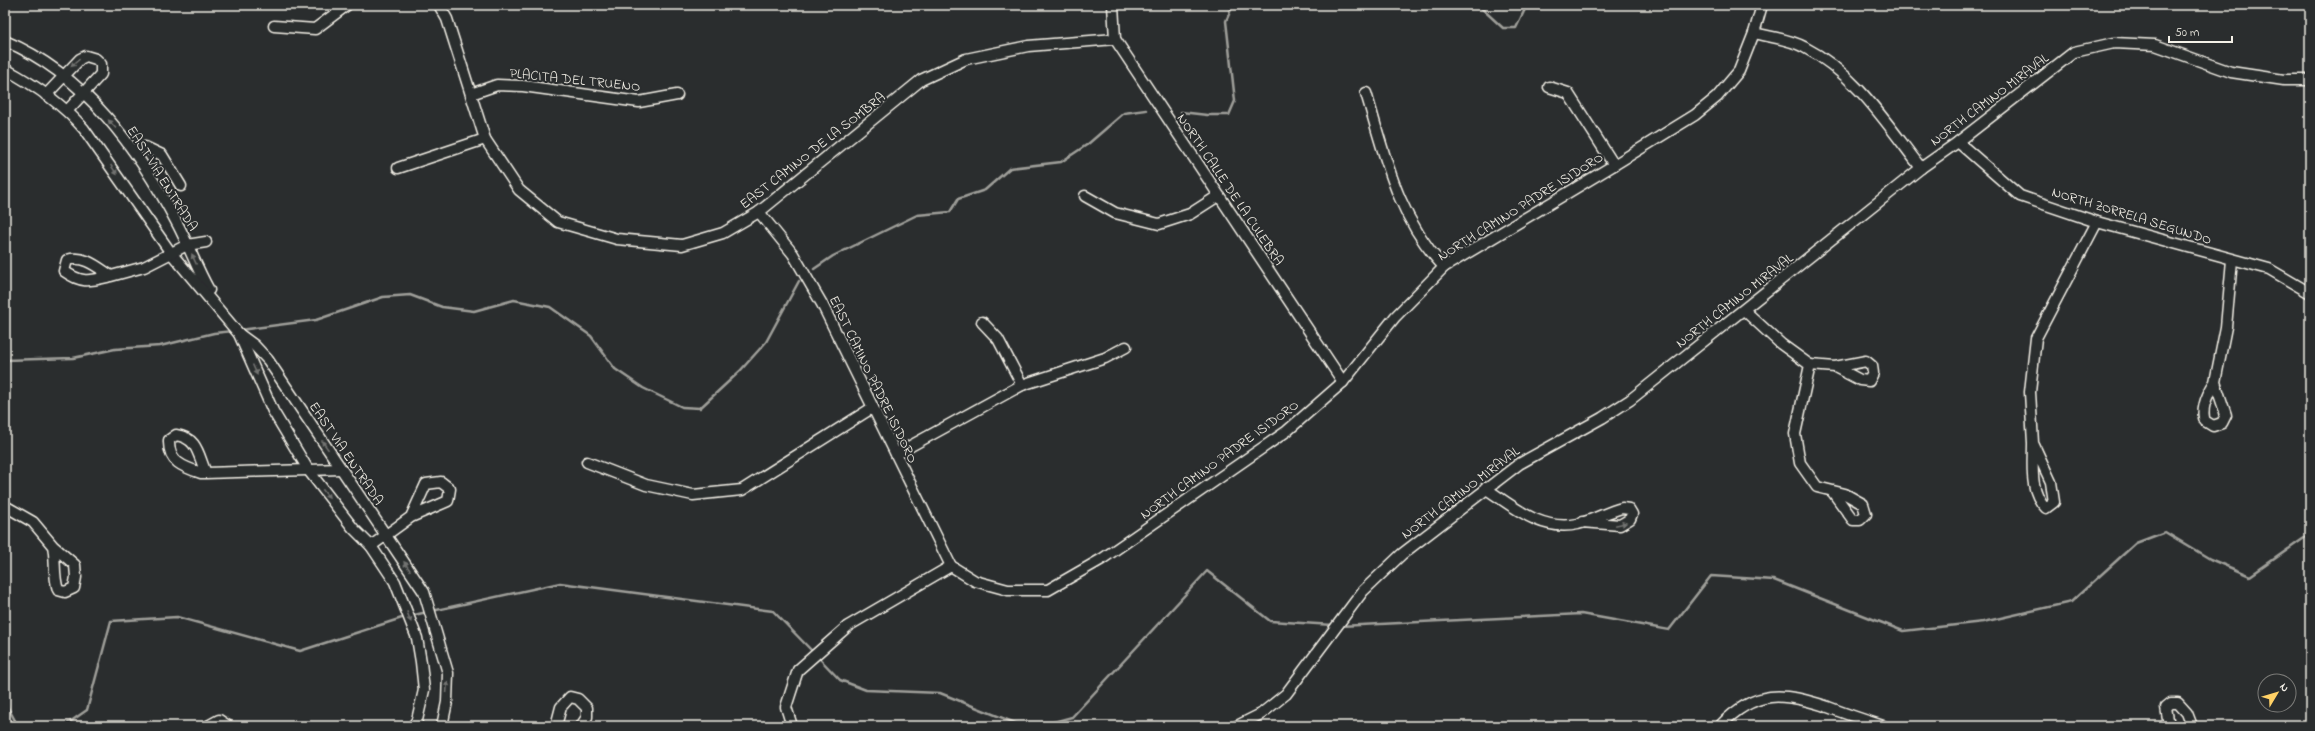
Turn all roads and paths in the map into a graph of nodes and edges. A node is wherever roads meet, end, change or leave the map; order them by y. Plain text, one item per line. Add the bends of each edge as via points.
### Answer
1 (347, 5) edge
2 (439, 5) edge
3 (1113, 5) edge
4 (1762, 5) edge
5 (274, 26) dead end
6 (1754, 33) junction
7 (1115, 39) junction
8 (5, 41) edge
9 (5, 69) edge
10 (63, 75) junction
11 (2310, 80) edge
12 (1550, 87) dead end
13 (85, 93) junction
14 (1366, 93) dead end
15 (471, 94) junction
16 (46, 95) junction
17 (677, 95) dead end
18 (68, 110) junction
19 (485, 139) junction
20 (1958, 142) junction
21 (133, 150) junction
22 (1614, 165) junction
23 (398, 168) dead end
24 (1921, 168) junction
25 (181, 186) dead end
26 (1085, 196) dead end
27 (1218, 196) junction
28 (759, 212) junction
29 (2098, 222) junction
30 (206, 242) dead end
31 (187, 244) junction
32 (171, 253) junction
33 (2232, 260) junction
34 (1444, 267) junction
35 (111, 276) dead end
36 (2310, 293) edge
37 (217, 306) junction
38 (1744, 310) junction
39 (982, 322) dead end
40 (239, 334) junction
41 (1126, 347) dead end
42 (1810, 365) junction
43 (1835, 367) dead end
44 (1343, 382) junction
45 (2215, 382) dead end
46 (1022, 385) junction
47 (872, 408) junction
48 (2034, 443) junction
49 (896, 454) junction
50 (587, 462) dead end
51 (341, 469) junction
52 (309, 471) junction
53 (206, 473) dead end
54 (1485, 488) junction
55 (1832, 491) dead end
56 (5, 506) edge
57 (411, 517) dead end
58 (1582, 522) dead end
59 (386, 535) junction
60 (53, 546) dead end
61 (370, 546) junction
62 (951, 566) junction
63 (208, 726) edge
64 (228, 726) edge
65 (413, 726) edge
66 (442, 726) edge
67 (556, 726) edge
68 (581, 726) edge
69 (792, 726) edge
70 (1236, 726) edge
71 (1720, 726) edge
72 (1883, 726) edge
73 (2169, 726) edge
74 (2192, 726) edge

1 - 5 street via 315,29
2 - 15 street, EAST CAMINO DE LA SOMBRA via 447,19
3 - 7 street, NORTH CALLE DE LA CULEBRA
4 - 6 street, NORTH CAMINO PADRE ISIDORO
6 - 22 street, NORTH CAMINO PADRE ISIDORO via 1739,71 1717,97 1695,115
6 - 24 street via 1803,46 1832,64 1869,101
7 - 27 street, NORTH CALLE DE LA CULEBRA
7 - 28 street, EAST CAMINO DE LA SOMBRA via 1028,46 988,54 966,59 928,77
8 - 10 street, EAST VIA ENTRADA via 23,48
9 - 16 street, EAST VIA ENTRADA
10 - 13 street, EAST VIA ENTRADA
13 -> 10 street via 101,74 101,64 96,59 86,56
10 - 16 street
11 - 20 street, NORTH CAMINO MIRAVAL via 2284,80 2231,72 2155,45 2114,43 2074,52
12 - 22 street via 1568,93
13 - 18 street
21 -> 13 street, EAST VIA ENTRADA
14 - 34 street via 1397,195 1430,252
15 - 17 street, PLACITA DEL TRUENO via 497,85 523,86 639,102
15 - 19 street, EAST CAMINO DE LA SOMBRA
16 - 18 street, EAST VIA ENTRADA
18 -> 32 street, EAST VIA ENTRADA via 108,161
19 - 23 street
19 - 28 street, EAST CAMINO DE LA SOMBRA via 519,190 558,222 617,239 682,245 723,234
20 - 24 street, NORTH CAMINO MIRAVAL
20 - 29 street, NORTH ZORRELA SEGUNDO via 2020,196
21 - 25 street via 145,147 162,156
21 - 31 street, EAST VIA ENTRADA via 178,224
22 - 34 street, NORTH CAMINO PADRE ISIDORO
24 - 38 street, NORTH CAMINO MIRAVAL
26 - 27 street via 1115,213 1159,224 1190,214
27 - 44 street, NORTH CALLE DE LA CULEBRA
28 - 47 street, EAST CAMINO PADRE ISIDORO via 793,254 822,304
29 - 33 street, NORTH ZORRELA SEGUNDO
29 - 48 street via 2036,338 2030,392
30 - 31 street
31 - 32 street
37 -> 31 street, EAST VIA ENTRADA
32 - 35 street via 144,267
32 - 37 street, EAST VIA ENTRADA
33 - 36 street, NORTH ZORRELA SEGUNDO via 2269,269
33 - 45 street via 2226,327
34 - 44 street, NORTH CAMINO PADRE ISIDORO via 1395,318
37 - 40 street, EAST VIA ENTRADA
38 - 42 street via 1781,344
38 - 54 street, NORTH CAMINO MIRAVAL via 1616,409 1536,453
39 - 46 street via 998,338
51 -> 40 street, EAST VIA ENTRADA via 268,360
40 -> 52 street, EAST VIA ENTRADA via 273,411
41 - 46 street via 1105,358
42 - 43 street
42 - 55 street via 1795,434 1800,463 1817,487
44 - 62 street, NORTH CAMINO PADRE ISIDORO via 1287,431 1102,559 1048,590 1008,590 975,581
46 - 49 street
47 - 49 street, EAST CAMINO PADRE ISIDORO
47 - 50 street via 742,490 692,495 646,485
48 - 48 street via 2051,482 2054,502 2046,508 2038,500 2032,479
49 - 62 street, EAST CAMINO PADRE ISIDORO
51 - 52 street
51 - 59 street, EAST VIA ENTRADA
52 - 53 street
52 -> 61 street, EAST VIA ENTRADA
54 - 58 street via 1528,517 1540,522 1561,525
54 - 70 street, NORTH CAMINO MIRAVAL via 1374,579 1349,608 1286,694 1261,714
56 - 60 street via 33,522
57 - 59 street
59 - 61 street
66 -> 59 street, EAST VIA ENTRADA via 448,673 438,636 424,592
61 -> 65 street, EAST VIA ENTRADA via 395,582 417,638 424,690 417,720
62 - 69 street via 848,626 798,670 786,707
63 - 64 street via 219,720
67 - 68 street via 561,707 570,697 587,708 587,717
71 - 72 street via 1738,710 1755,700 1780,695 1807,700
73 - 74 street via 2166,707 2171,703 2178,703 2188,713

